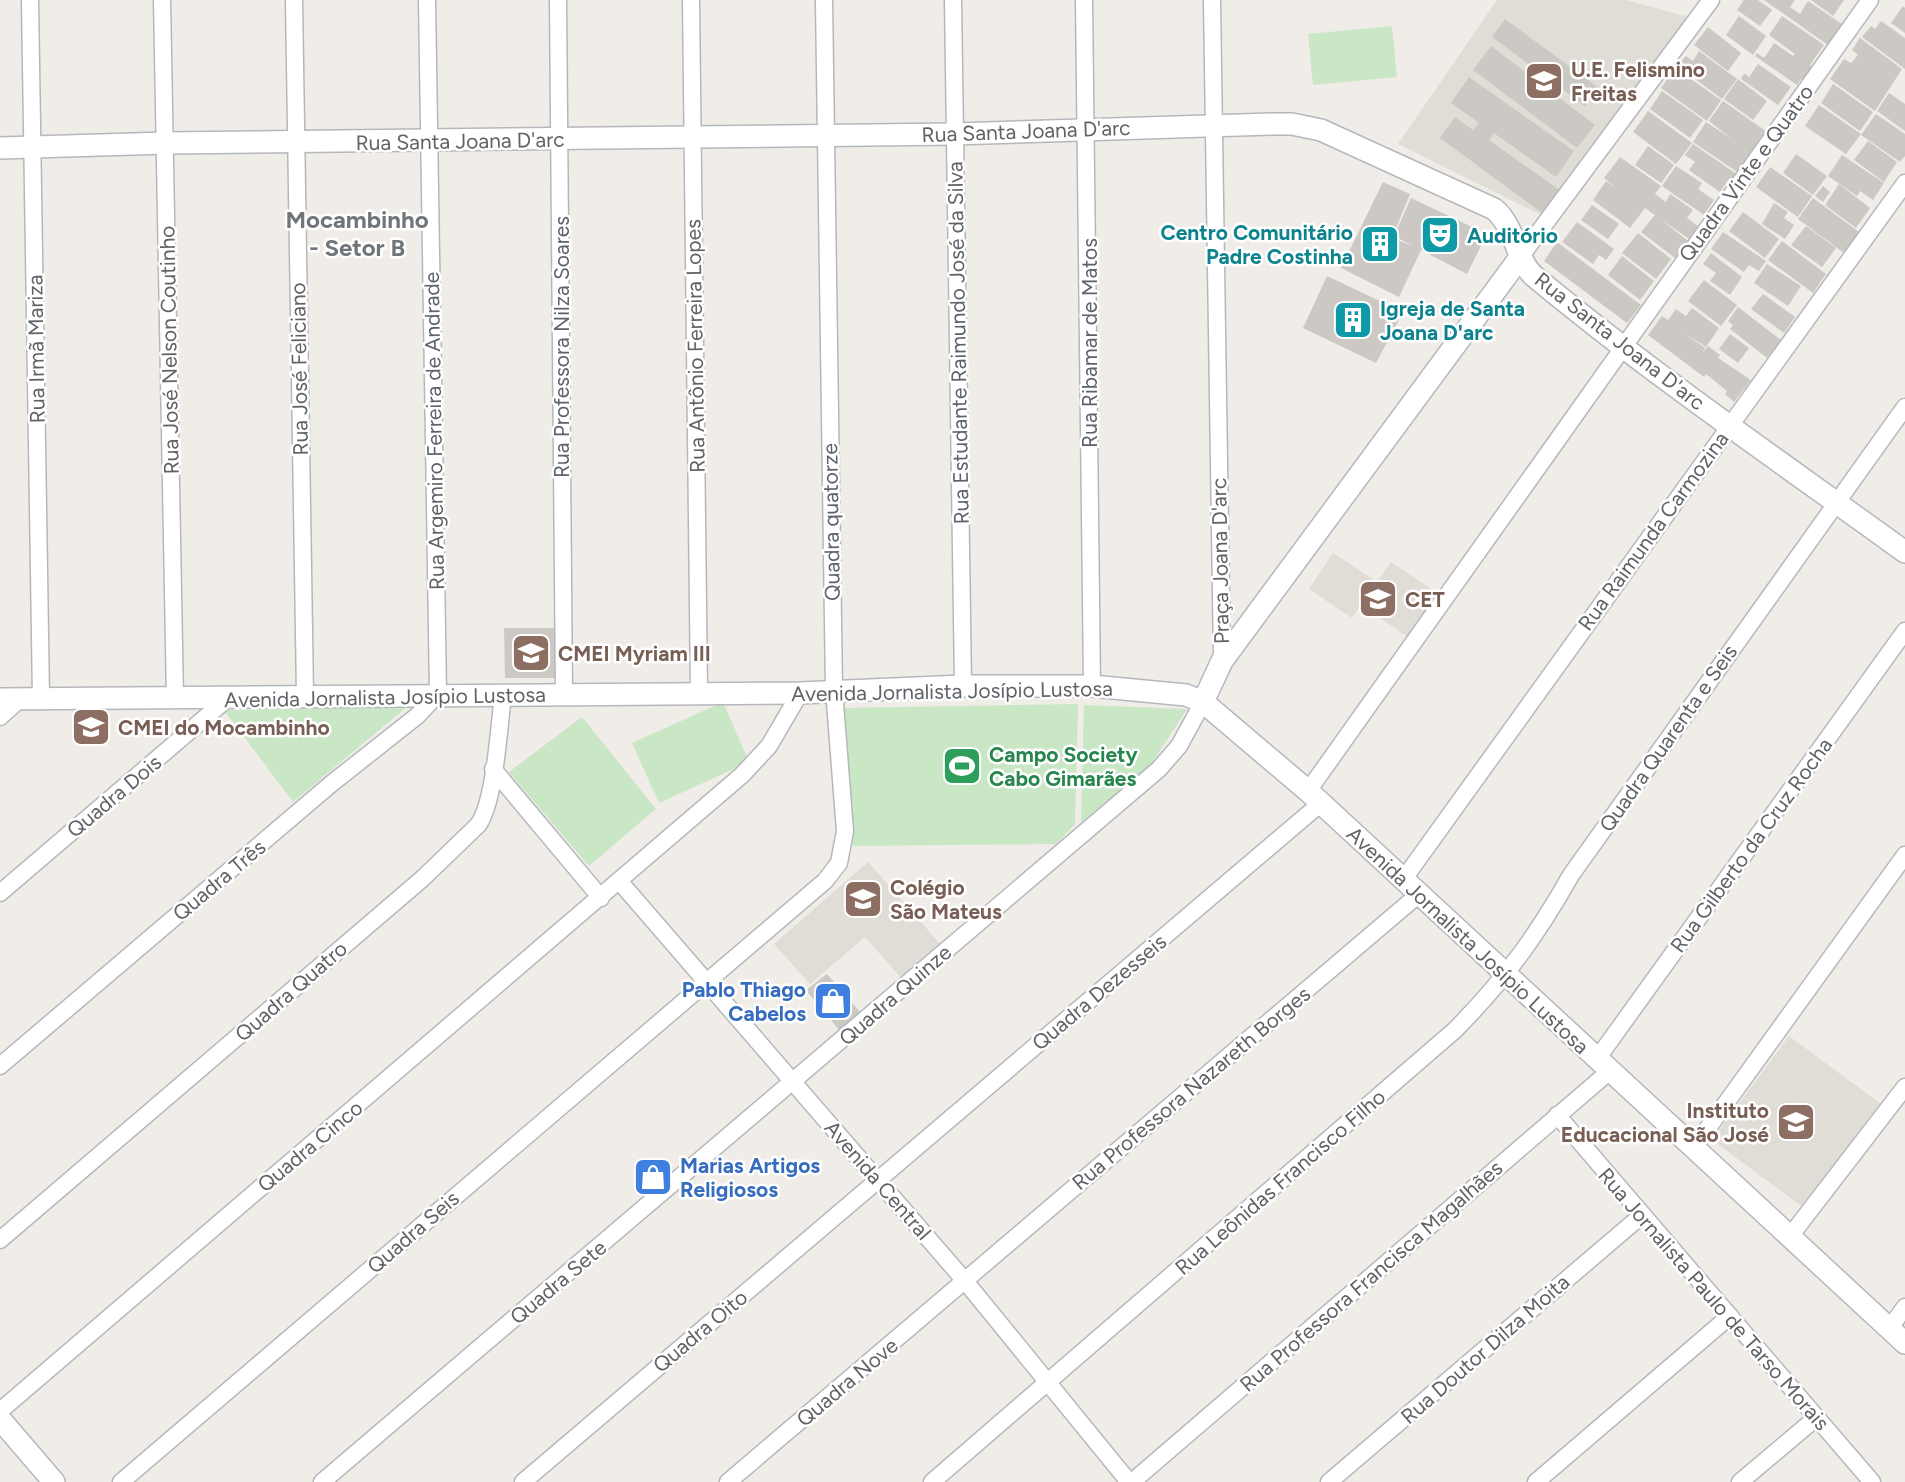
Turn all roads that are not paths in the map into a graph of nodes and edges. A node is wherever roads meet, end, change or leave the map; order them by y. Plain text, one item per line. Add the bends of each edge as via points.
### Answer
1 (30, 0) edge
2 (162, 0) edge
3 (294, 0) edge
4 (428, 0) edge
5 (558, 0) edge
6 (691, 0) edge
7 (824, 0) edge
8 (953, 0) edge
9 (1084, 0) edge
10 (1212, 0) edge
11 (1711, 0) edge
12 (1870, 0) edge
13 (1087, 128) junction
14 (1214, 128) junction
15 (954, 134) junction
16 (693, 135) junction
17 (825, 136) junction
18 (560, 140) junction
19 (430, 141) junction
20 (166, 143) junction
21 (296, 143) junction
22 (0, 148) edge
23 (33, 148) junction
24 (1905, 183) edge
25 (1521, 256) junction
26 (1622, 345) junction
27 (1905, 407) edge
28 (1729, 425) junction
29 (1835, 502) junction
30 (1905, 552) edge
31 (1905, 631) edge
32 (1222, 661) junction
33 (1092, 686) junction
34 (963, 687) junction
35 (834, 690) junction
36 (698, 693) junction
37 (800, 693) junction
38 (438, 694) junction
39 (564, 694) junction
40 (305, 695) junction
41 (503, 695) junction
42 (21, 698) edge
43 (175, 699) junction
44 (228, 699) junction
45 (1203, 702) junction
46 (0, 717) edge
47 (494, 769) junction
48 (1314, 797) junction
49 (1905, 855) edge
50 (620, 882) junction
51 (1410, 888) junction
52 (0, 893) edge
53 (600, 898) junction
54 (1506, 977) junction
55 (705, 981) junction
56 (1604, 1064) junction
57 (0, 1066) edge
58 (794, 1082) junction
59 (1905, 1087) edge
60 (1557, 1115) junction
61 (1695, 1146) junction
62 (878, 1180) junction
63 (1641, 1216) junction
64 (1791, 1235) junction
65 (0, 1240) edge
66 (965, 1281) junction
67 (1905, 1307) edge
68 (1730, 1316) junction
69 (1897, 1336) edge
70 (1049, 1382) junction
71 (0, 1411) edge
72 (1815, 1418) junction
73 (0, 1419) edge
74 (54, 1482) edge
75 (121, 1482) edge
76 (321, 1482) edge
77 (523, 1482) edge
78 (728, 1482) edge
79 (932, 1482) edge
80 (1131, 1482) edge
81 (1329, 1482) edge
82 (1536, 1482) edge
83 (1740, 1482) edge
84 (1872, 1482) edge

1 - 23 street, Rua Irmã Mariza
2 - 20 street, Rua José Nelson Coutinho
3 - 21 street, Rua José Feliciano
4 - 19 street, Rua Argemiro Ferreira de Andrade
5 - 18 street, Rua Professora Nilza Soares
6 - 16 street, Rua Antônio Ferreira Lopes
7 - 17 street, Quadra quatorze
8 - 15 street, Rua Estudante Raimundo José da Silva
9 - 13 street, Rua Ribamar de Matos
10 - 14 street, Praça Joana D'arc
11 - 25 street
12 - 26 street, Quadra Vinte e Quatro
13 - 14 street, Rua Santa Joana D'arc
13 - 15 street, Rua Santa Joana D'arc
13 - 33 street, Rua Ribamar de Matos
14 - 25 street, Rua Santa Joana D'arc via 1292,124 1321,130 1489,206 1504,221
14 - 32 street, Praça Joana D'arc
15 - 17 street, Rua Santa Joana D'arc
15 - 34 street, Rua Estudante Raimundo José da Silva
16 - 17 street, Rua Santa Joana D'arc
16 - 18 street, Rua Santa Joana D'arc
16 - 36 street, Rua Antônio Ferreira Lopes
17 - 35 street, Quadra quatorze
18 - 19 street, Rua Santa Joana D'arc
18 - 39 street, Rua Professora Nilza Soares
19 - 21 street, Rua Santa Joana D'arc
19 - 38 street, Rua Argemiro Ferreira de Andrade
20 - 21 street, Rua Santa Joana D'arc
20 - 23 street, Rua Santa Joana D'arc
20 - 43 street, Rua José Nelson Coutinho
21 - 40 street, Rua José Feliciano
22 - 23 street, Rua Santa Joana D'arc
23 - 42 street, Rua Irmã Mariza
24 - 28 street, Rua Raimunda Carmozina
25 - 26 street, Rua Santa Joana D'arc via 1532,275
25 - 32 street, Praça Joana D'arc
26 - 28 street, Rua Santa Joana D'arc
26 - 48 street, Quadra Vinte e Quatro
27 - 29 street
28 - 29 street, Rua Santa Joana D'arc
28 - 51 street, Rua Raimunda Carmozina
29 - 30 street, Rua Santa Joana D'arc
29 - 54 street, Quadra Quarenta e Seis via 1571,875
31 - 56 street, Rua Gilberto da Cruz Rocha
32 - 45 street
33 - 34 street, Avenida Jornalista Josípio Lustosa
33 - 45 street, Avenida Jornalista Josípio Lustosa via 1186,695
34 - 35 street, Avenida Jornalista Josípio Lustosa
35 - 37 street, Avenida Jornalista Josípio Lustosa
35 - 55 street, Quadra quatorze via 845,831 839,863 825,880
36 - 37 street, Avenida Jornalista Josípio Lustosa
36 - 39 street, Avenida Jornalista Josípio Lustosa
37 - 50 street via 769,747
38 - 40 street, Avenida Jornalista Josípio Lustosa
38 - 41 street, Avenida Jornalista Josípio Lustosa
38 - 57 street, Quadra Três
39 - 41 street, Avenida Jornalista Josípio Lustosa
40 - 44 street, Avenida Jornalista Josípio Lustosa
41 - 47 street, Quadra Quatro
42 - 43 street, Avenida Jornalista Josípio Lustosa
42 - 46 street
43 - 44 street, Avenida Jornalista Josípio Lustosa
44 - 52 street, Quadra Dois
45 - 48 street, Avenida Jornalista Josípio Lustosa
45 - 58 street, Quadra Quinze via 1159,769
47 - 53 street
47 - 65 street, Quadra Quatro via 482,820 451,853
48 - 51 street, Avenida Jornalista Josípio Lustosa
48 - 62 street, Quadra Dezesseis
49 - 61 street
50 - 53 street, Quadra Cinco
50 - 55 street, Avenida Central
51 - 54 street, Avenida Jornalista Josípio Lustosa
51 - 66 street, Rua Professora Nazareth Borges
53 - 71 street, Quadra Cinco
54 - 56 street, Avenida Jornalista Josípio Lustosa
54 - 70 street, Rua Leônidas Francisco Filho via 1455,1030
55 - 58 street, Avenida Central
55 - 75 street, Quadra Seis
56 - 60 street, Rua Professora Francisca Magalhães
56 - 61 street, Avenida Jornalista Josípio Lustosa
58 - 62 street, Avenida Central
58 - 76 street, Quadra Sete
59 - 64 street
60 - 63 street, Rua Jornalista Paulo de Tarso Morais
60 - 80 street, Rua Professora Francisca Magalhães
61 - 64 street, Avenida Jornalista Josípio Lustosa
62 - 66 street, Avenida Central
62 - 77 street, Quadra Oito
63 - 68 street, Rua Jornalista Paulo de Tarso Morais
63 - 81 street, Rua Doutor Dilza Moita
64 - 69 street, Avenida Jornalista Josípio Lustosa
66 - 70 street, Avenida Central
66 - 78 street, Quadra Nove
67 - 69 street
68 - 72 street, Rua Jornalista Paulo de Tarso Morais
68 - 82 street
70 - 79 street, Rua Leônidas Francisco Filho
70 - 80 street, Avenida Central
72 - 83 street
72 - 84 street, Rua Jornalista Paulo de Tarso Morais
73 - 74 street

